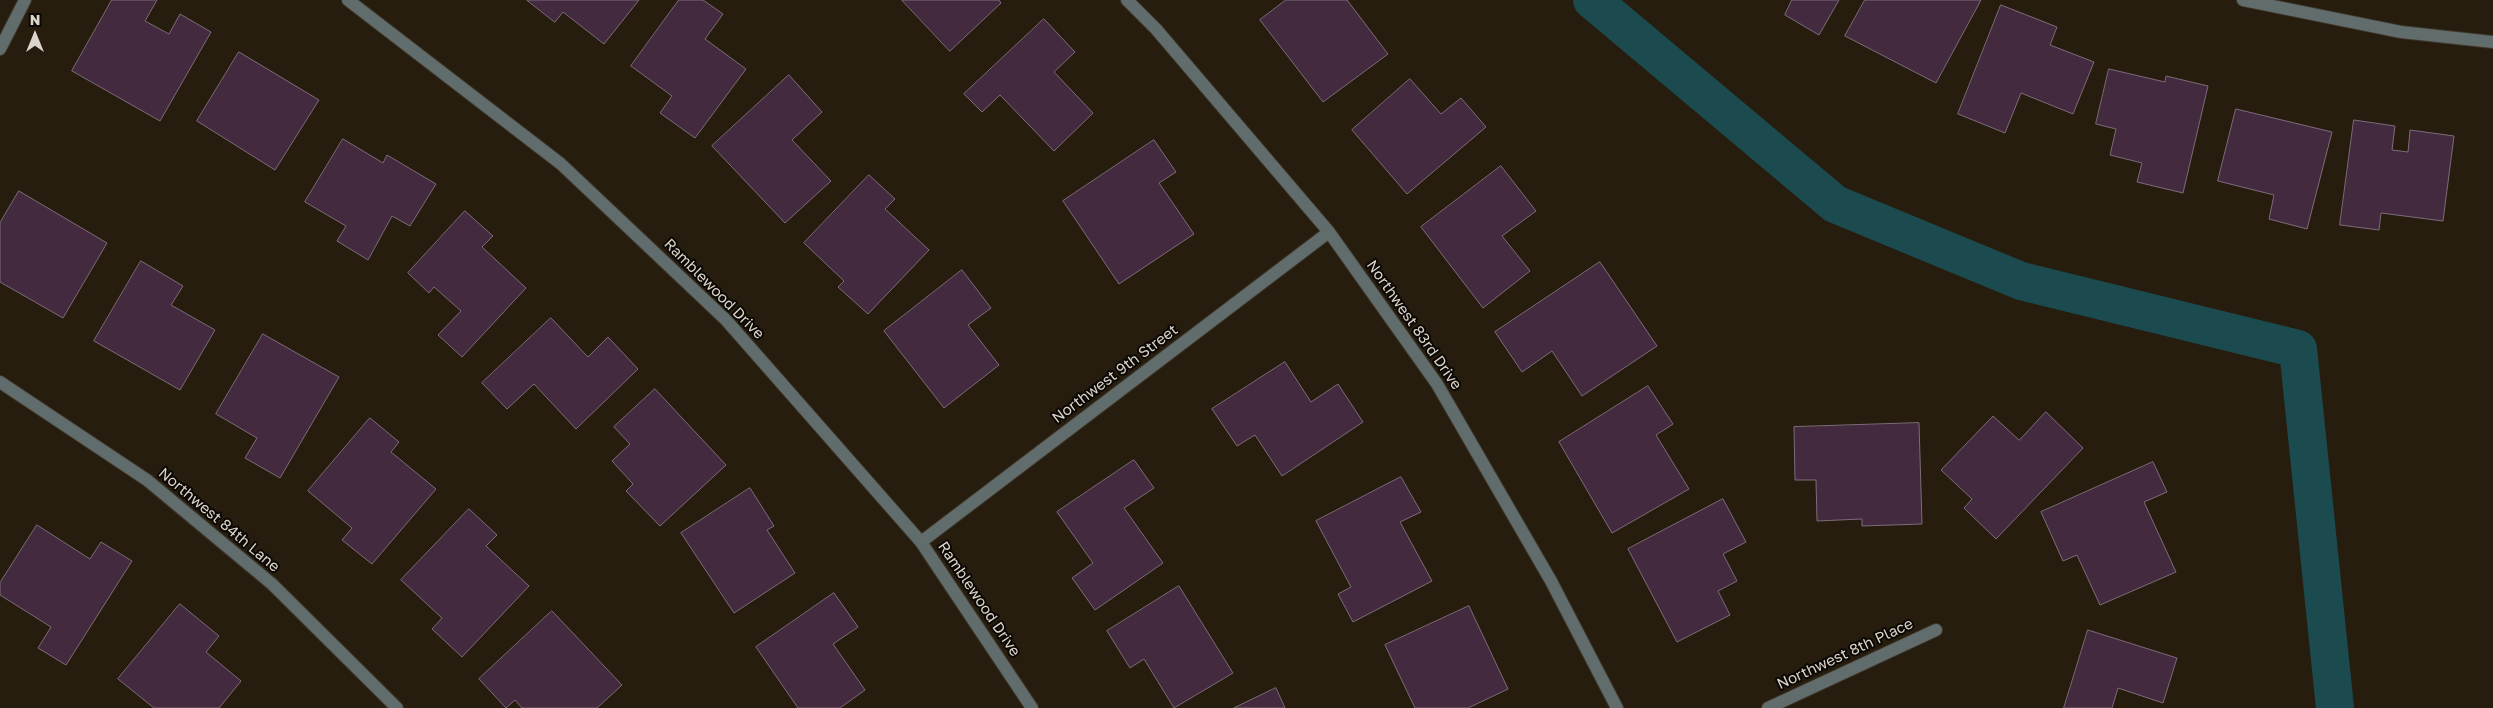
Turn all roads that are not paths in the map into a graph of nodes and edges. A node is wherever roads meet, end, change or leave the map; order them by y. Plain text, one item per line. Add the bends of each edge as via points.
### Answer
1 (25, 0) edge
2 (348, 0) edge
3 (1127, 0) edge
4 (2243, 0) edge
5 (2493, 42) edge
6 (0, 49) edge
7 (1329, 232) junction
8 (0, 382) edge
9 (921, 542) junction
10 (1936, 630) dead end
11 (397, 708) edge
12 (1032, 708) edge
13 (1617, 708) edge
14 (1768, 708) edge

1 - 6 street
2 - 9 street, Ramblewood Drive via 561,164 718,313
3 - 7 street, Northwest 83rd Drive via 1156,29
4 - 5 street via 2401,32
7 - 9 street, Northwest 9th Street
7 - 13 street, Northwest 83rd Drive via 1437,384 1550,582
8 - 11 street, Northwest 84th Lane via 147,480 272,584
9 - 12 street, Ramblewood Drive
10 - 14 street, Northwest 8th Place

